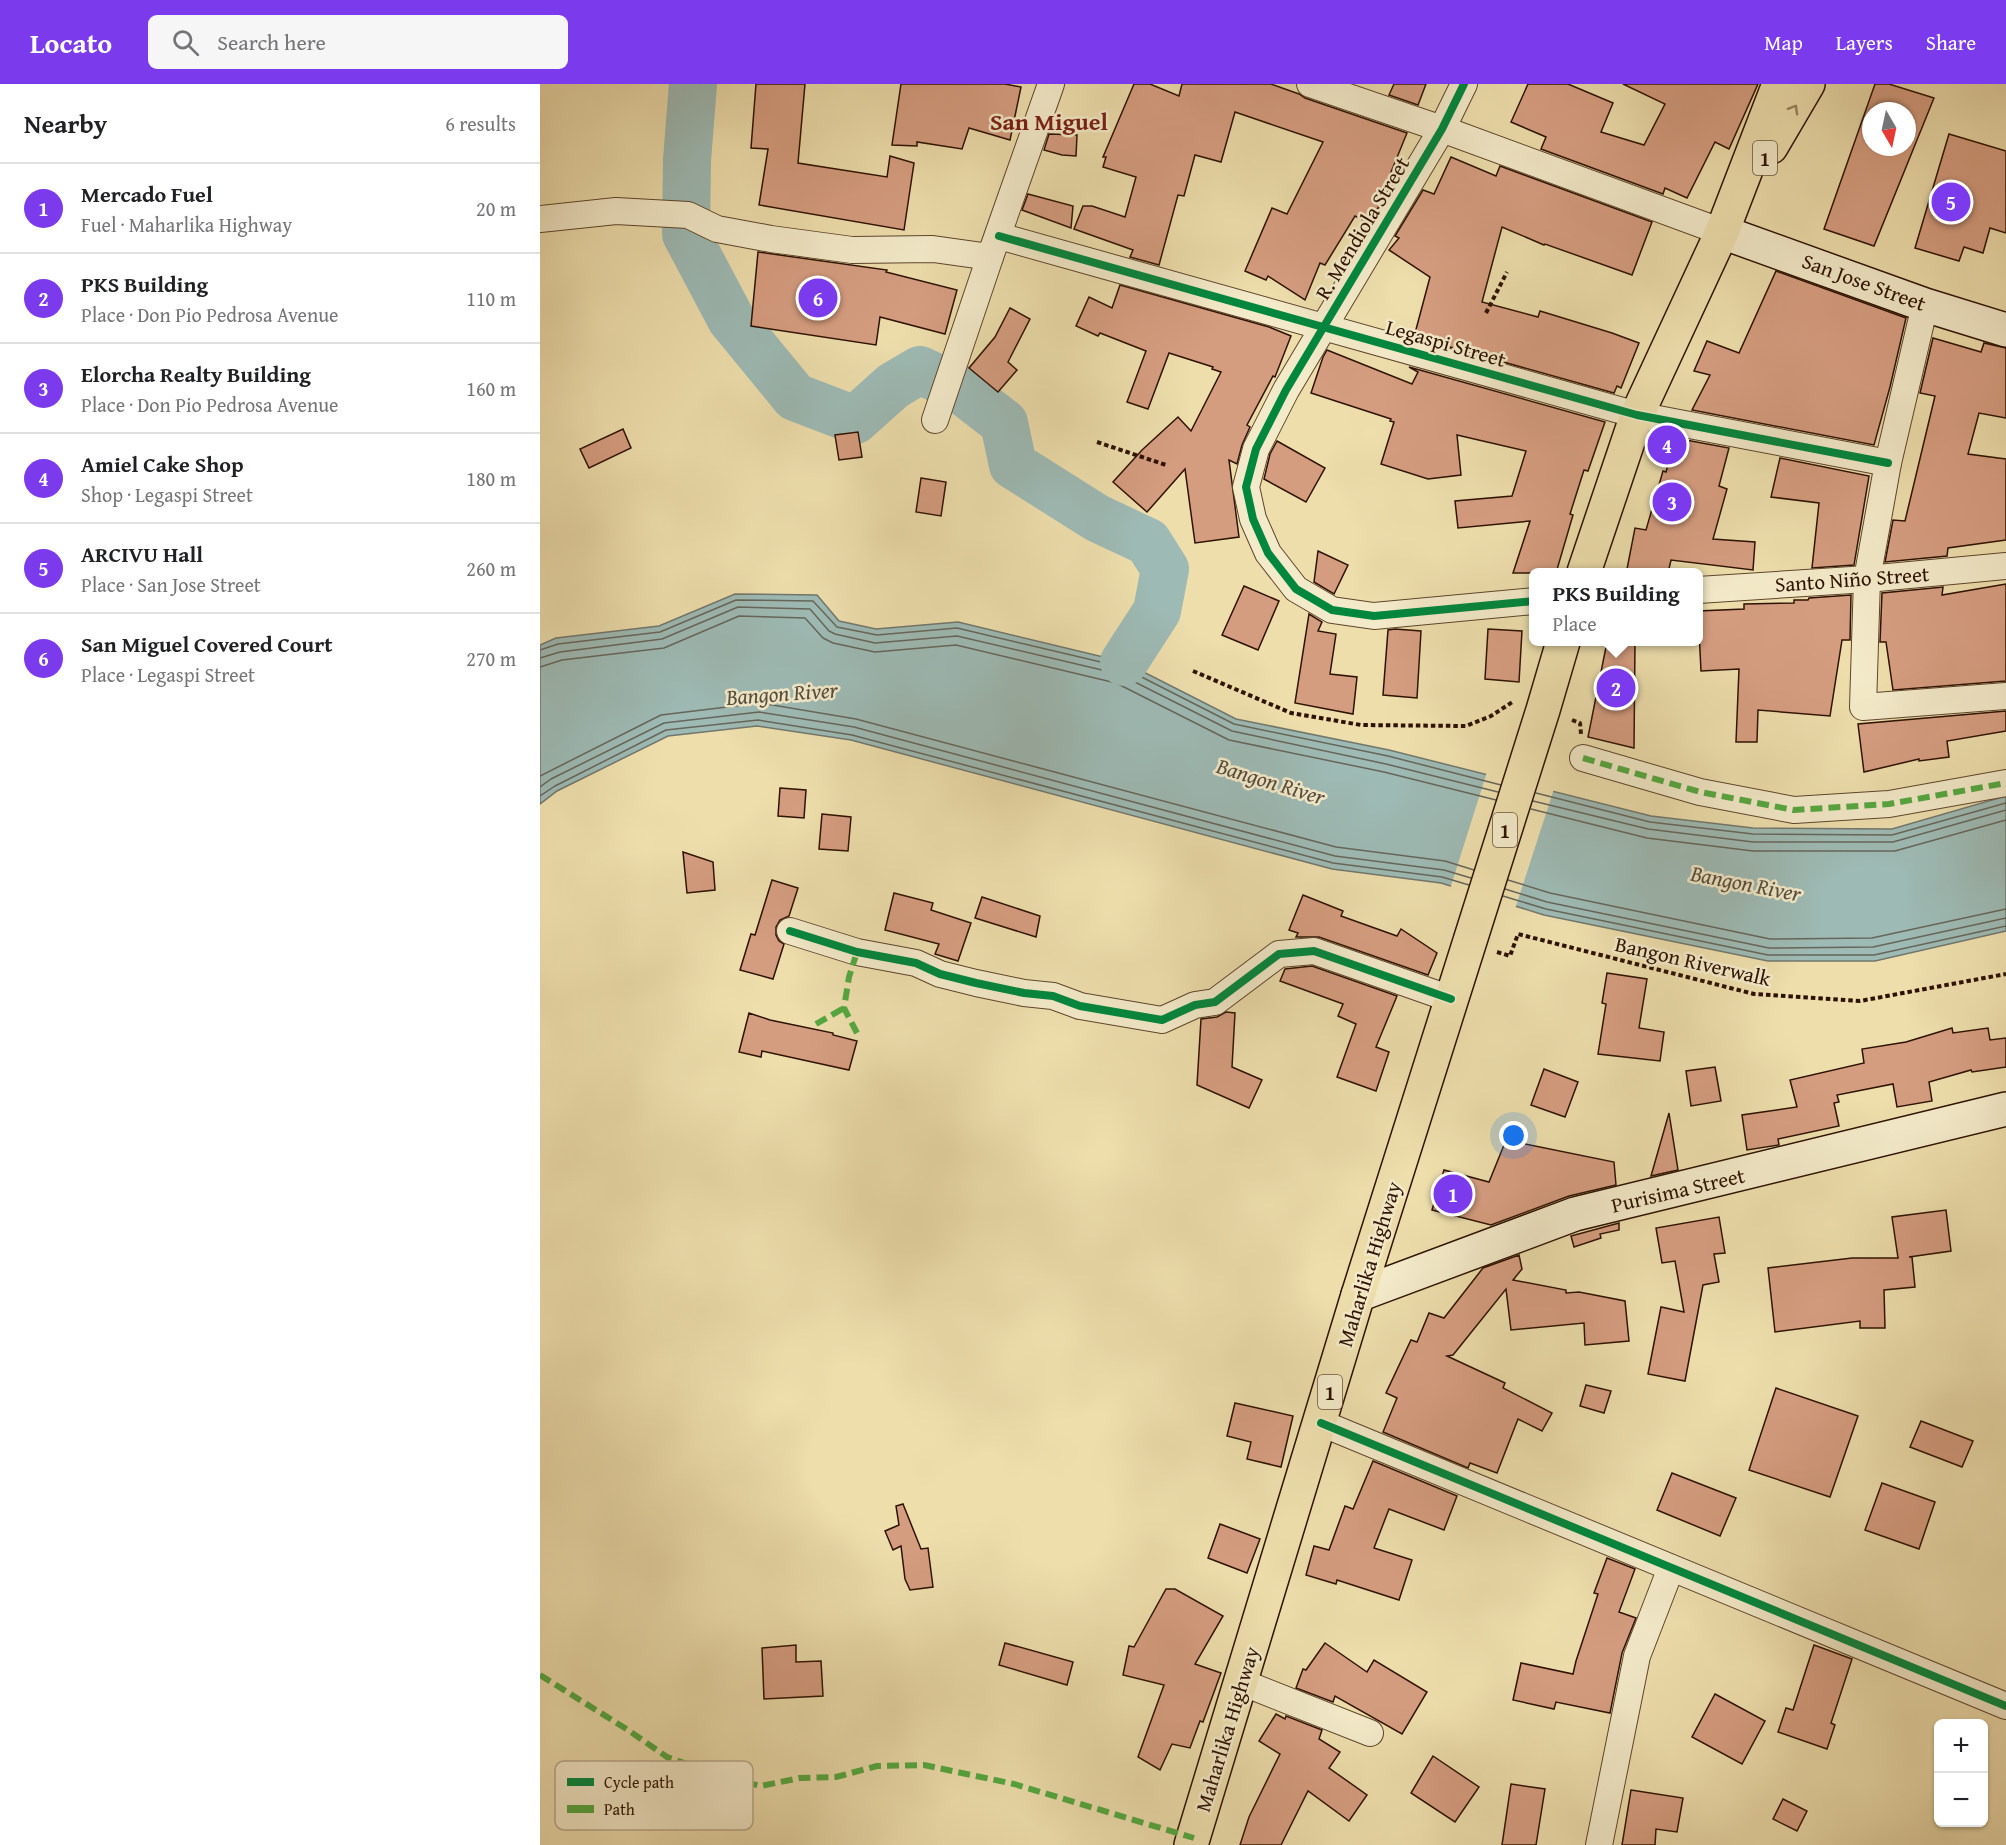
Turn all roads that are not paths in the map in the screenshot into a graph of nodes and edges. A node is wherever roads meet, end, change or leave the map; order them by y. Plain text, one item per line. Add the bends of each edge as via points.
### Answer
1 (1051, 84) edge
2 (1310, 84) edge
3 (1464, 84) edge
4 (1779, 84) edge
5 (1808, 84) edge
6 (1442, 129) junction
7 (540, 219) edge
8 (1722, 232) junction
9 (994, 246) junction
10 (1925, 305) junction
11 (1323, 328) junction
12 (2006, 330) edge
13 (1637, 415) junction
14 (934, 420) dead end
15 (1888, 463) junction
16 (2006, 566) edge
17 (1586, 568) edge
18 (1867, 579) junction
19 (1703, 590) edge
20 (1529, 601) edge
21 (1562, 646) edge
22 (2006, 696) edge
23 (1583, 758) dead end
24 (2006, 783) edge
25 (790, 931) dead end
26 (1451, 999) junction
27 (2006, 1109) edge
28 (1358, 1295) junction
29 (1321, 1423) junction
30 (1671, 1568) junction
31 (1241, 1682) junction
32 (2006, 1706) edge
33 (1370, 1733) dead end
34 (1191, 1845) edge
35 (1599, 1845) edge

1 - 9 street
2 - 6 street
3 - 6 street, R. Mendiola Street
4 - 8 highway, 1
8 -> 5 highway, 1
6 - 8 street
6 - 11 street, R. Mendiola Street
7 - 9 street, Legaspi Street via 616,211 688,215 717,229 852,250
8 - 10 street, San Jose Street
8 - 13 highway, 1
9 - 11 street, Legaspi Street
9 - 14 street
10 - 12 street, San Jose Street
10 - 15 street
11 - 13 street, Legaspi Street
11 - 20 street, R. Mendiola Street via 1256,448 1246,487 1253,519 1268,553 1296,589 1332,610 1374,616
13 - 15 street, Legaspi Street
13 - 17 highway, 1
15 - 18 street
16 - 18 street, Santo Niño Street
18 - 19 street, Santo Niño Street
18 - 22 street via 1863,707
21 - 26 highway, Maharlika Highway / 1 via 1485,947
23 - 24 street via 1700,792 1794,810 1889,804
25 - 26 street via 857,952 916,963 976,983 1162,1020 1195,1005 1215,1002 1279,954 1314,951
26 - 28 highway, Maharlika Highway / 1
27 - 28 street, Purisima Street via 1575,1214
28 - 29 highway, Maharlika Highway / 1
29 - 30 street
29 - 31 highway, Maharlika Highway / 1
30 - 32 street
30 - 35 street via 1637,1656
31 - 33 street
31 - 34 highway, Maharlika Highway / 1

